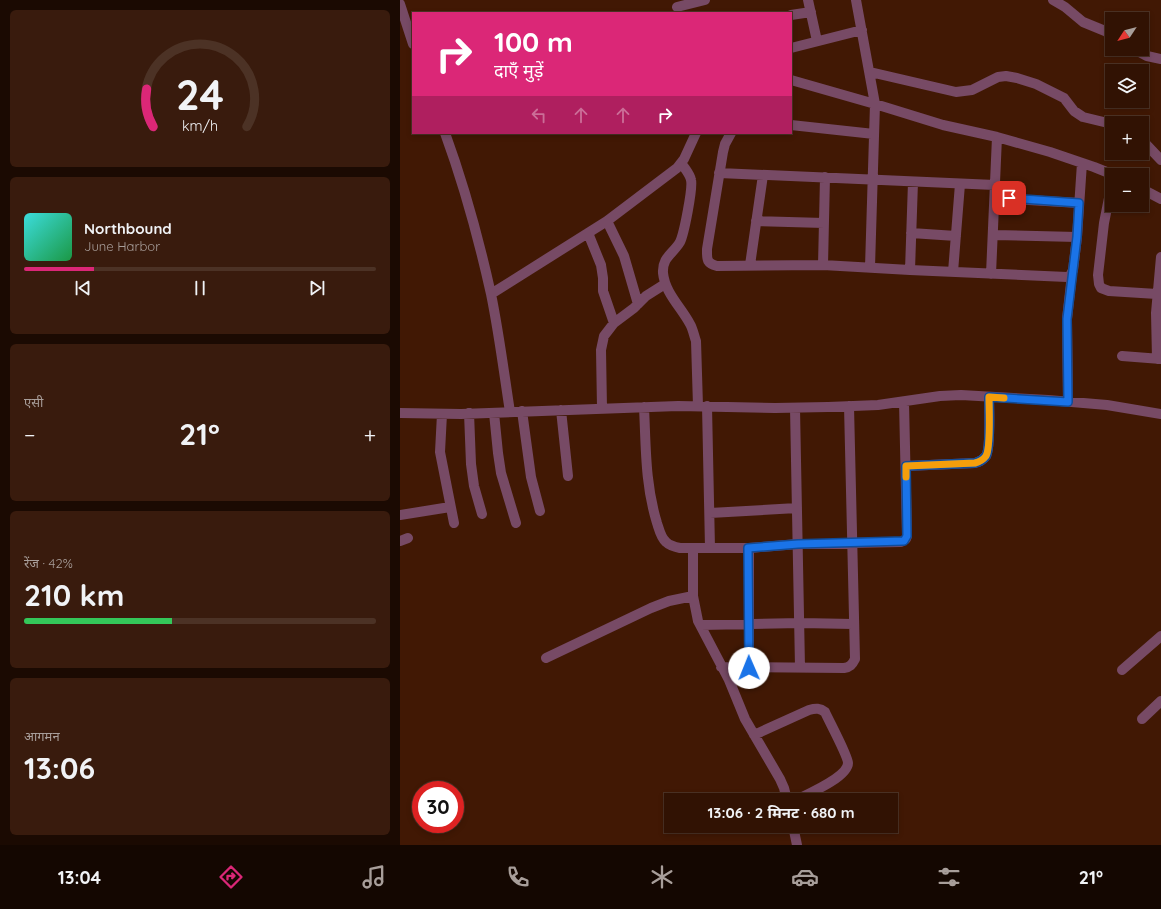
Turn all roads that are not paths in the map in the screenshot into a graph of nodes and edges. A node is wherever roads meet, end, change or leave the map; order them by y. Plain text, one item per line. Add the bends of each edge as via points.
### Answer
1 (705, 0) edge
2 (808, 0) edge
3 (856, 0) edge
4 (1059, 1) edge
5 (400, 4) edge
6 (677, 7) dead end
7 (810, 12) junction
8 (792, 15) edge
9 (862, 30) junction
10 (1105, 31) edge
11 (412, 41) edge
12 (817, 41) junction
13 (792, 48) edge
14 (1147, 56) edge
15 (1161, 59) edge
16 (870, 72) junction
17 (792, 80) edge
18 (875, 104) junction
19 (1105, 122) edge
20 (792, 125) edge
21 (445, 134) edge
22 (696, 134) edge
23 (730, 134) edge
24 (874, 134) junction
25 (997, 137) junction
26 (1149, 147) edge
27 (1161, 160) edge
28 (1082, 163) junction
29 (682, 164) junction
30 (1105, 172) edge
31 (719, 173) junction
32 (763, 175) junction
33 (825, 177) junction
34 (873, 179) junction
35 (913, 182) junction
36 (960, 184) junction
37 (995, 185) junction
38 (1149, 193) edge
39 (995, 198) junction
40 (1161, 199) edge
41 (1079, 203) junction
42 (1106, 212) edge
43 (756, 221) junction
44 (606, 222) junction
45 (824, 223) junction
46 (588, 233) junction
47 (911, 233) junction
48 (993, 235) junction
49 (956, 236) junction
50 (1077, 237) junction
51 (1161, 257) edge
52 (750, 265) junction
53 (823, 265) junction
54 (870, 267) junction
55 (910, 270) junction
56 (953, 272) junction
57 (991, 274) junction
58 (1072, 274) junction
59 (665, 284) junction
60 (491, 294) junction
61 (1157, 294) junction
62 (638, 304) junction
63 (614, 323) junction
64 (1122, 356) dead end
65 (1159, 359) edge
66 (989, 397) junction
67 (904, 402) junction
68 (1068, 402) junction
69 (702, 406) junction
70 (849, 406) junction
71 (644, 407) junction
72 (602, 408) junction
73 (796, 408) junction
74 (561, 410) junction
75 (494, 412) junction
76 (510, 412) junction
77 (522, 412) junction
78 (400, 413) edge
79 (469, 413) junction
80 (442, 414) junction
81 (1161, 414) edge
82 (906, 466) junction
83 (568, 476) dead end
84 (450, 507) junction
85 (797, 508) junction
86 (540, 511) dead end
87 (710, 513) junction
88 (482, 514) dead end
89 (400, 515) edge
90 (454, 523) dead end
91 (516, 523) dead end
92 (852, 543) junction
93 (798, 544) junction
94 (710, 548) junction
95 (748, 548) junction
96 (693, 549) junction
97 (693, 596) junction
98 (800, 623) junction
99 (748, 624) junction
100 (853, 624) junction
101 (701, 625) junction
102 (1161, 636) edge
103 (546, 658) dead end
104 (721, 666) junction
105 (800, 667) junction
106 (749, 668) junction
107 (1122, 670) dead end
108 (1161, 701) edge
109 (1142, 719) dead end
110 (754, 735) junction
111 (785, 793) edge
112 (809, 793) edge
113 (794, 833) edge
114 (797, 845) edge

1 - 6 street
2 - 7 street
3 - 9 street
4 - 10 street via 1083,22
5 - 11 street
7 - 8 street
7 - 12 street
9 - 12 street
9 - 16 street
12 - 13 street
14 - 15 street
16 - 18 street
16 - 19 street via 956,92 972,90 998,77 1017,78 1064,98 1074,111 1083,117
17 - 18 street
18 - 24 street
18 - 25 street via 943,125
20 - 24 street
21 - 60 street via 473,222
22 - 29 street
23 - 31 street
24 - 34 street
25 - 28 street
25 - 37 street
26 - 27 street
28 - 30 street
28 - 41 street
29 - 44 street
29 - 59 street via 691,179 691,186 680,241 664,264
31 - 32 street
31 - 52 street via 707,258 711,264 717,266
32 - 33 street
32 - 43 street
33 - 34 street
33 - 45 street
34 - 35 street
34 - 54 street
35 - 36 street
35 - 47 street
36 - 37 street
36 - 49 street
37 - 39 street
38 - 40 street
39 - 41 street
39 - 48 street
41 - 50 street
42 - 61 street via 1098,275 1101,288 1109,291
43 - 45 street
43 - 52 street
44 - 46 street
44 - 62 street via 624,256
45 - 53 street
46 - 60 street
46 - 63 street via 601,265 603,291
47 - 49 street
47 - 55 street
48 - 50 street
48 - 57 street
49 - 56 street
50 - 58 street
51 - 61 street
52 - 53 street
53 - 54 street
54 - 55 street
55 - 56 street
56 - 57 street
57 - 58 street via 1067,277
58 - 68 street via 1067,319
59 - 62 street
59 - 69 street via 691,324 695,337
60 - 76 street
61 - 65 street
62 - 63 street
63 - 72 street via 602,342
64 - 65 street
66 - 67 street via 940,396
66 - 68 street
66 - 82 street via 988,447 983,460 975,463
67 - 70 street
67 - 82 street
68 - 81 street via 1108,405
69 - 71 street
69 - 73 street
69 - 87 street
70 - 73 street
70 - 92 street
71 - 72 street
71 - 96 street via 647,480 662,536 671,546
72 - 74 street
73 - 85 street
74 - 77 street
74 - 83 street
75 - 76 street
75 - 79 street
75 - 91 street via 500,466
76 - 77 street
77 - 86 street via 531,477
78 - 80 street
79 - 80 street
79 - 88 street via 471,464
80 - 84 street via 440,452
82 - 92 street via 906,539 901,542
84 - 89 street
84 - 90 street
85 - 87 street
85 - 93 street
87 - 94 street
92 - 93 street
92 - 100 street
93 - 95 street
93 - 98 street
94 - 95 street
94 - 96 street
95 - 99 street
96 - 97 street
97 - 101 street
97 - 103 street via 651,608
98 - 99 street
98 - 100 street
98 - 105 street
99 - 101 street
99 - 106 street
100 - 105 street via 853,664 844,668
101 - 104 street
102 - 107 street
104 - 106 street
104 - 110 street
105 - 106 street
108 - 109 street
110 - 111 street via 780,779
110 - 112 street via 809,710 818,708 825,712 848,763 837,778
113 - 114 street

